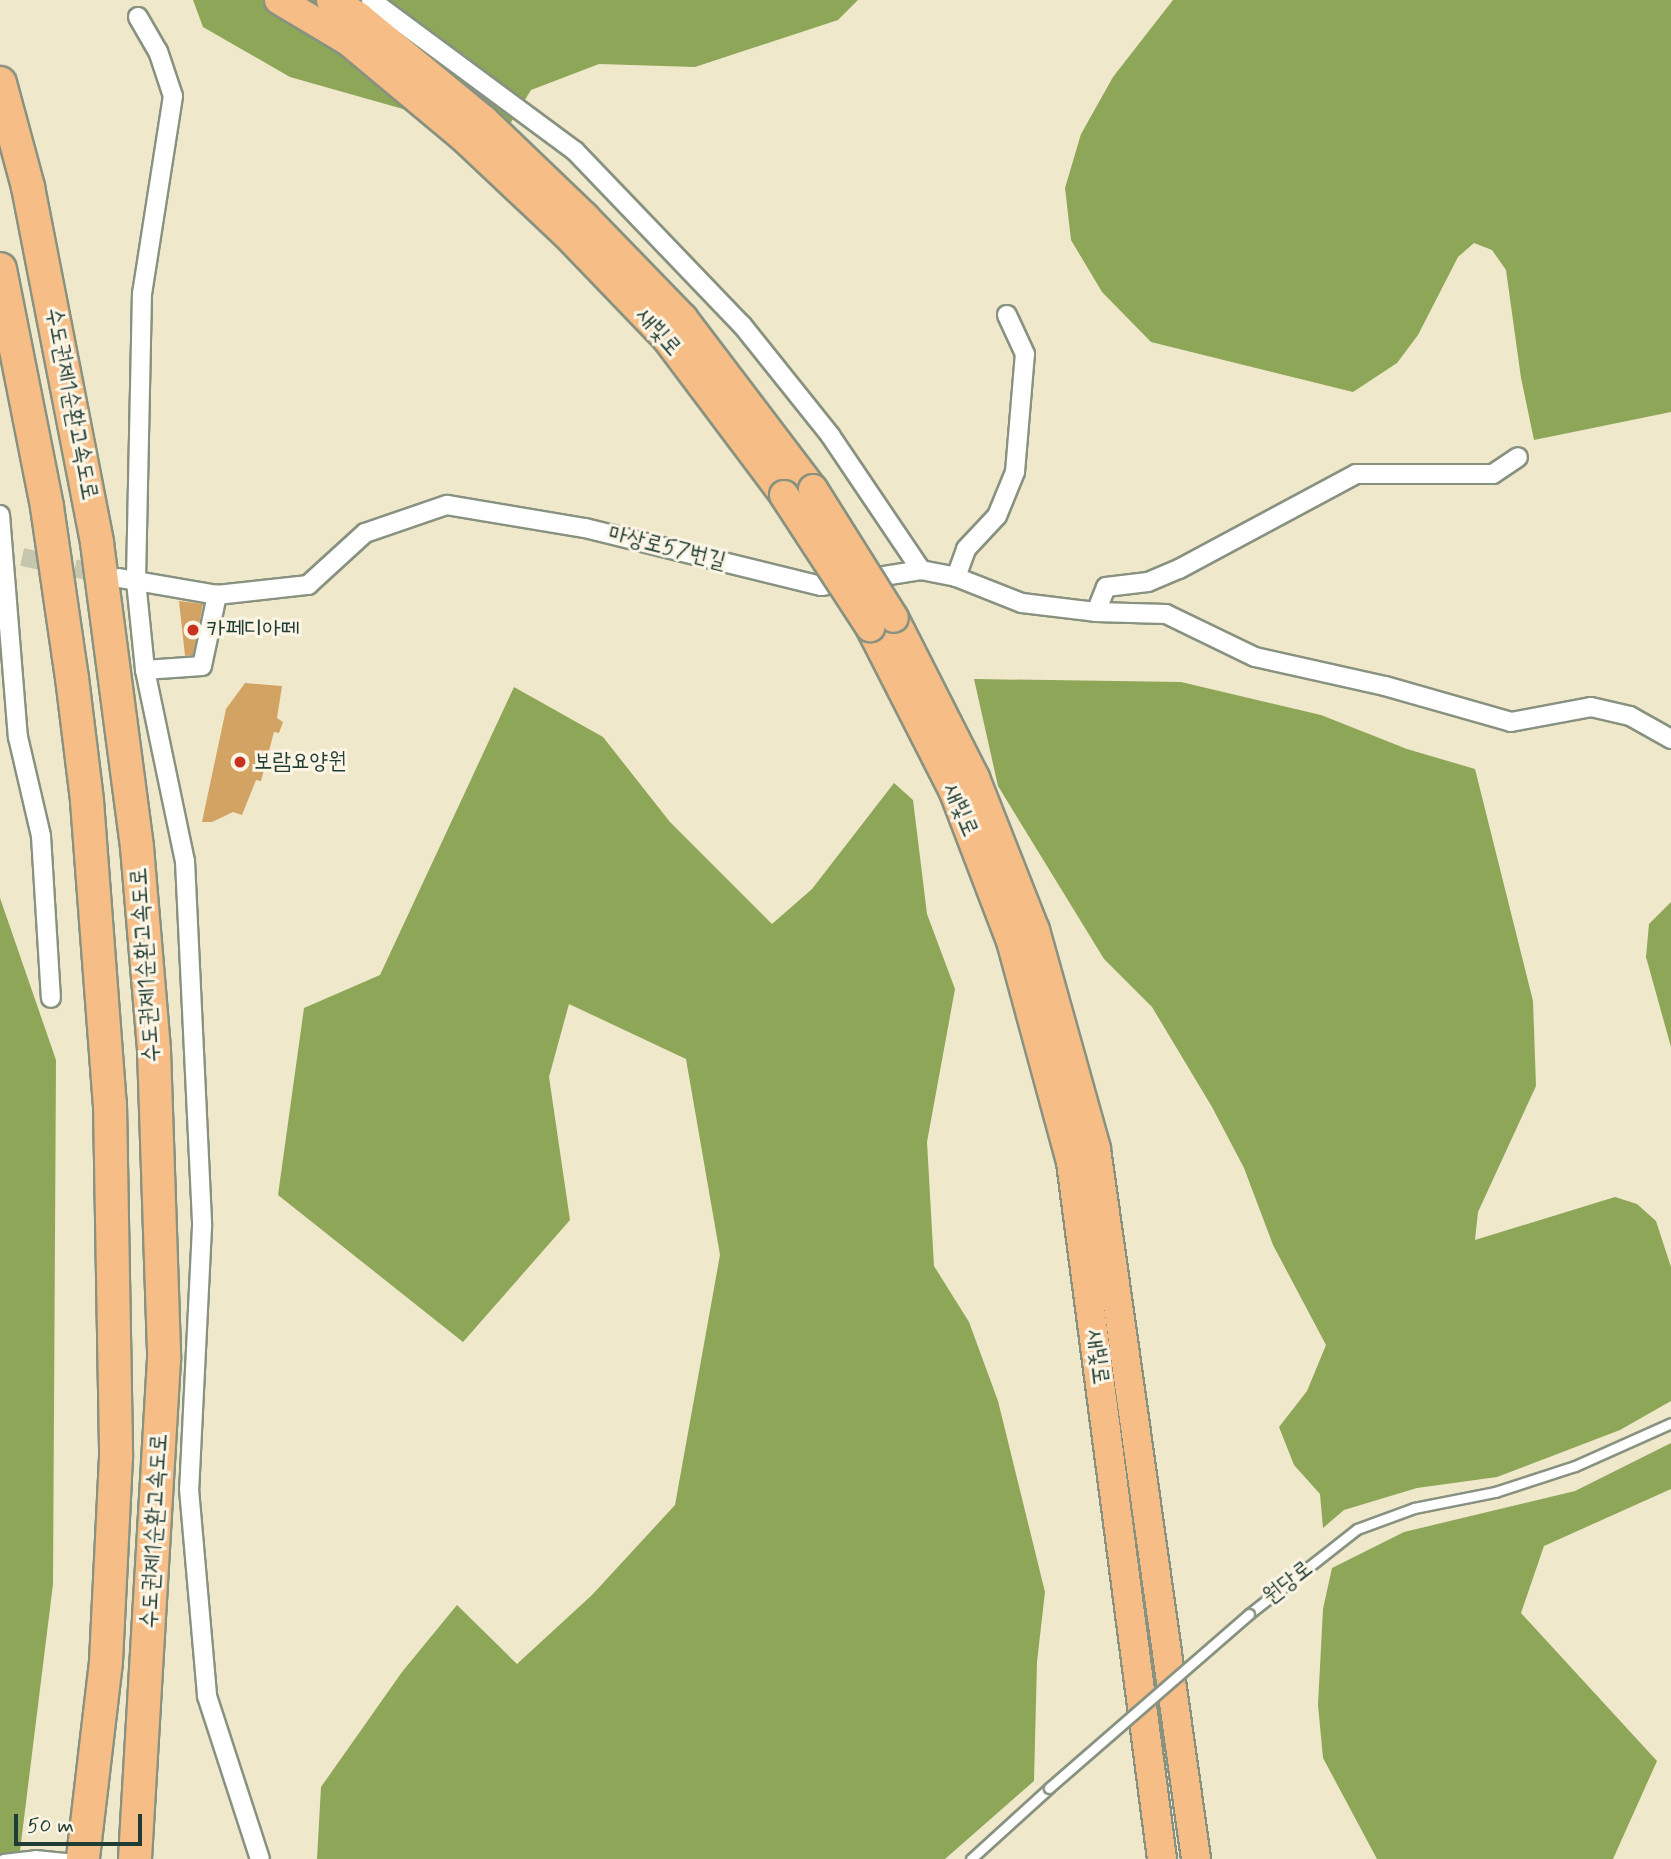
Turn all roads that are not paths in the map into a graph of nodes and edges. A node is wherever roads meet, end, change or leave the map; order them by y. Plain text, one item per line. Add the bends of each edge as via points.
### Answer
1 (279, 0) edge
2 (331, 0) edge
3 (371, 0) edge
4 (138, 17) dead end
5 (0, 83) edge
6 (0, 269) edge
7 (1007, 315) dead end
8 (1518, 457) dead end
9 (0, 515) edge
10 (9, 555) edge
11 (921, 570) junction
12 (956, 577) junction
13 (127, 580) junction
14 (217, 595) junction
15 (1096, 612) junction
16 (882, 623) junction
17 (145, 670) junction
18 (1671, 739) edge
19 (51, 998) dead end
20 (1671, 1423) edge
21 (3, 1859) edge
22 (75, 1859) edge
23 (83, 1859) edge
24 (135, 1859) edge
25 (260, 1859) edge
26 (971, 1859) edge
27 (1161, 1859) edge
28 (1196, 1859) edge

1 - 16 highway, 새빛로, bridge via 348,41 464,138 566,234 667,339
2 - 16 highway, 새빛로, bridge via 359,17 484,120 683,318 813,489
3 - 11 street via 575,151 742,325 830,435
4 - 13 street via 158,51 173,96 142,293
5 - 24 highway, 수도권제1순환고속도로 via 33,212 97,542 137,847 154,1050 164,1359
6 - 23 highway, 수도권제1순환고속도로 via 47,506 72,678 87,801 110,1104 116,1457 106,1662
7 - 12 street via 1025,354 1014,472 996,516 966,549
8 - 15 street via 1493,474 1356,474 1179,569 1148,582 1106,587
9 - 10 street
10 - 19 street via 18,737 41,836
11 - 12 street, 마상로57번길
11 - 14 street, 마상로57번길 via 821,586 585,528 447,505 365,533 308,585
12 - 15 street, 마상로57번길 via 1022,603
13 - 14 street, 마상로57번길
13 - 17 street
14 - 17 street via 202,666
15 - 18 street, 마상로57번길 via 1166,614 1255,657 1385,686 1511,723 1591,707 1630,716
16 - 27 highway, 새빛로 via 1011,941 1071,1162
16 - 28 highway, 새빛로 via 975,778 1035,930 1096,1149
17 - 25 street via 185,861 202,1227 189,1489 207,1696
20 - 26 lane, 원당로, bridge via 1575,1466 1494,1492 1414,1508 1357,1530 1249,1614
21 - 22 lane via 35,1855

